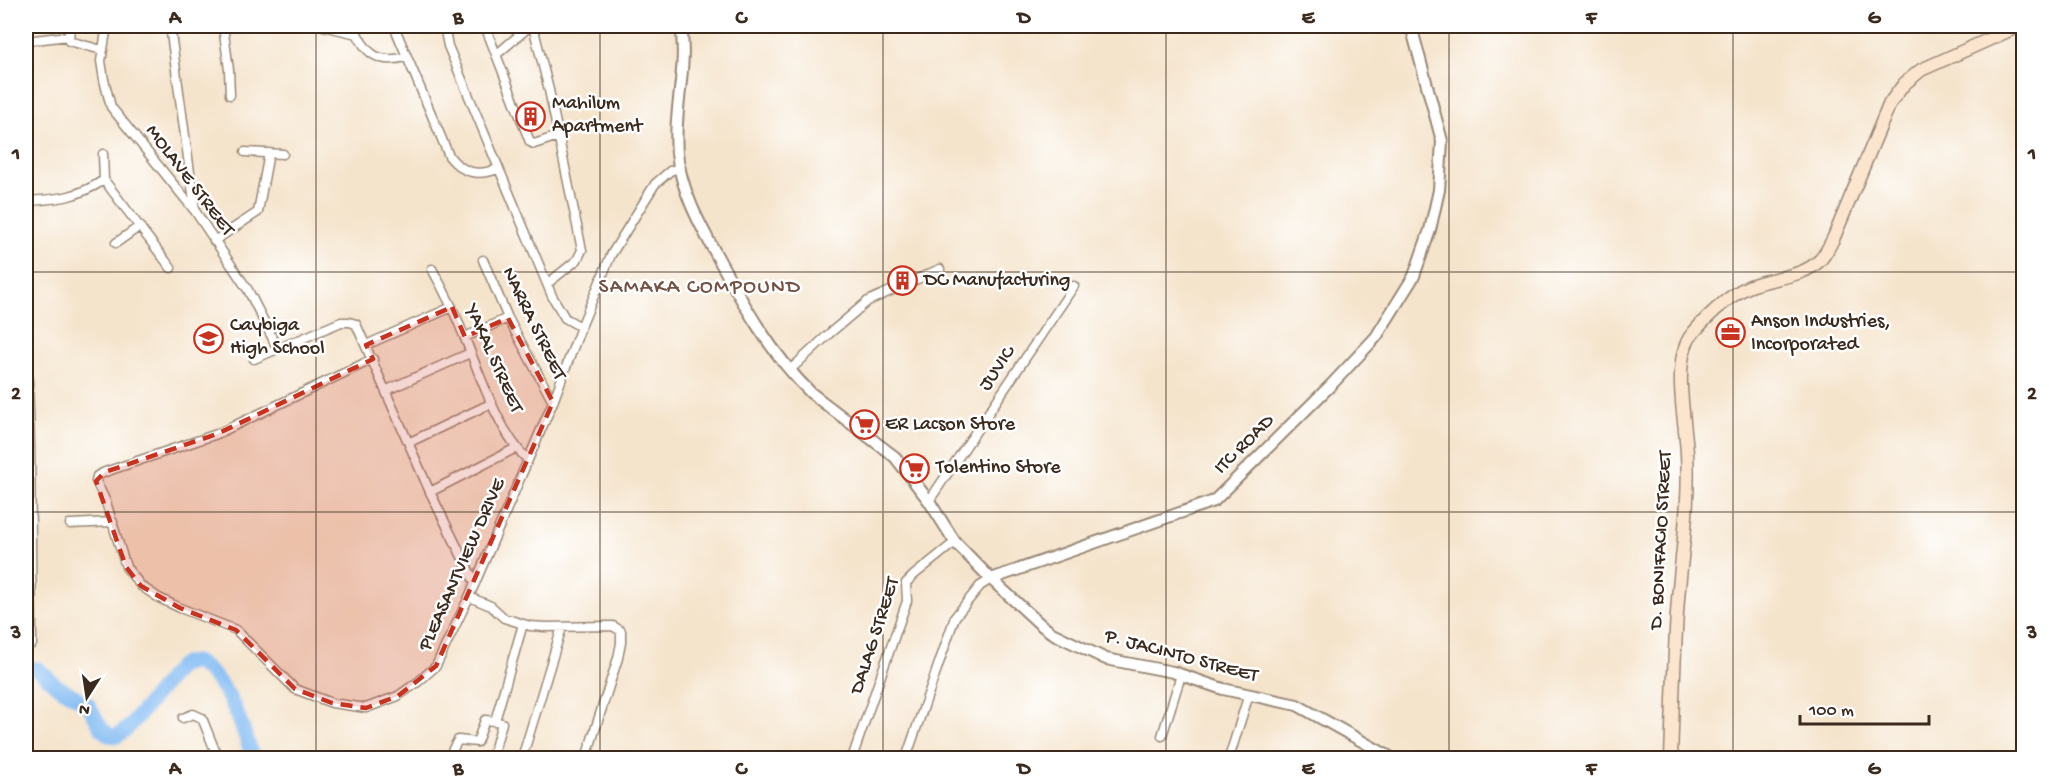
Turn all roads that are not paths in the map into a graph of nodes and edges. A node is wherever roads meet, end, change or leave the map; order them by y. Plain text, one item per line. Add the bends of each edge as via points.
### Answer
1 (70, 26) edge
2 (107, 26) edge
3 (170, 26) edge
4 (223, 26) edge
5 (324, 26) edge
6 (394, 26) edge
7 (400, 26) edge
8 (444, 26) edge
9 (485, 26) edge
10 (532, 26) edge
11 (681, 26) edge
12 (1411, 26) edge
13 (1986, 26) edge
14 (2019, 26) edge
15 (356, 30) edge
16 (398, 35) junction
17 (1999, 35) junction
18 (69, 36) junction
19 (26, 41) edge
20 (102, 50) junction
21 (496, 55) junction
22 (406, 57) junction
23 (230, 95) dead end
24 (558, 136) junction
25 (245, 152) dead end
26 (269, 153) junction
27 (103, 154) dead end
28 (283, 154) dead end
29 (679, 168) junction
30 (498, 169) junction
31 (105, 180) junction
32 (26, 201) edge
33 (195, 211) junction
34 (140, 226) junction
35 (214, 241) junction
36 (116, 243) dead end
37 (483, 261) dead end
38 (171, 268) dead end
39 (432, 269) dead end
40 (940, 269) dead end
41 (547, 284) junction
42 (1074, 286) dead end
43 (452, 308) junction
44 (26, 314) edge
45 (508, 318) junction
46 (581, 327) junction
47 (465, 337) junction
48 (366, 345) junction
49 (278, 349) junction
50 (470, 353) junction
51 (254, 359) dead end
52 (373, 359) junction
53 (790, 370) junction
54 (387, 390) junction
55 (553, 402) junction
56 (492, 403) junction
57 (410, 442) junction
58 (28, 444) edge
59 (516, 448) junction
60 (527, 459) junction
61 (430, 492) junction
62 (929, 501) junction
63 (113, 522) junction
64 (70, 524) dead end
65 (955, 542) junction
66 (29, 567) edge
67 (991, 579) junction
68 (475, 584) junction
69 (469, 597) junction
70 (523, 624) junction
71 (562, 627) junction
72 (29, 628) edge
73 (32, 644) dead end
74 (1181, 675) junction
75 (1249, 694) junction
76 (183, 718) dead end
77 (495, 721) junction
78 (1162, 736) dead end
79 (26, 757) edge
80 (37, 759) edge
81 (218, 759) edge
82 (448, 759) edge
83 (492, 759) edge
84 (522, 759) edge
85 (586, 759) edge
86 (852, 759) edge
87 (906, 759) edge
88 (1228, 759) edge
89 (1392, 759) edge
90 (1671, 759) edge

1 - 18 street
2 - 20 street, MOLAVE STREET
3 - 33 street
4 - 23 street
5 - 15 street
6 - 16 street
7 - 16 street
8 - 30 street via 448,46
9 - 21 street
10 - 21 street
10 - 24 street
11 - 29 street, P. JACINTO STREET via 683,53 676,135
12 - 67 street, ITC ROAD via 1442,141 1439,190 1414,276 1376,337 1214,501
13 - 17 street
14 - 17 main road, D. BONIFACIO STREET
15 - 22 street via 367,51 390,59
16 - 22 street
17 - 90 main road, D. BONIFACIO STREET via 1921,70 1904,84 1890,103 1834,237 1819,261 1808,269 1735,294 1686,345 1682,376 1688,493 1677,608
18 - 19 street
18 - 20 street via 69,41
20 - 33 street, MOLAVE STREET via 111,107
21 - 24 street via 530,142
22 - 30 street via 454,163 470,173
24 - 41 street via 582,250 577,260
25 - 26 street
26 - 28 street
26 - 35 street via 258,212
27 - 31 street
29 - 46 street, PLEASANTVIEW DRIVE via 663,176 649,192 611,255
29 - 53 street, P. JACINTO STREET via 694,211 728,276 769,344
30 - 41 street
31 - 32 street via 73,196
31 - 34 street
33 - 35 street, MOLAVE STREET
34 - 36 street
34 - 38 street
35 - 49 street, MOLAVE STREET via 248,290
37 - 45 street, NARRA STREET
39 - 43 street, YAKAL STREET
40 - 53 street via 868,301
41 - 46 street via 561,313
42 - 62 street, JUVIC
43 - 47 street, YAKAL STREET
43 - 48 street
44 - 58 street
45 - 47 street
45 - 55 street, NARRA STREET
46 - 55 street, PLEASANTVIEW DRIVE
47 - 50 street, YAKAL STREET
48 - 49 street via 356,324 345,322
48 - 52 street
49 - 51 street
50 - 54 street
50 - 56 street, YAKAL STREET
52 - 54 street
52 - 63 street, PLEASANTVIEW DRIVE via 217,434 97,476
53 - 62 street, P. JACINTO STREET via 811,393 895,457
54 - 57 street
55 - 60 street, PLEASANTVIEW DRIVE
56 - 57 street
56 - 59 street, YAKAL STREET
57 - 61 street
58 - 66 street
59 - 60 street, YAKAL STREET
59 - 61 street
60 - 68 street, PLEASANTVIEW DRIVE
61 - 68 street
62 - 65 street, P. JACINTO STREET
63 - 64 street
63 - 69 street, PLEASANTVIEW DRIVE via 126,567 141,586 180,608 236,630 295,689 332,703 366,708 398,696 418,682 436,666
65 - 67 street, P. JACINTO STREET
65 - 86 street, DALAG STREET via 906,583 906,601
66 - 72 street
67 - 74 street, P. JACINTO STREET via 1052,633 1106,659
67 - 87 street, ITC ROAD via 980,586 955,618
68 - 69 street, PLEASANTVIEW DRIVE
69 - 70 street via 491,606 504,618
70 - 71 street
70 - 77 street
71 - 84 street
71 - 85 street via 606,625 621,631 618,658
72 - 73 street
74 - 75 street, P. JACINTO STREET
74 - 78 street
75 - 88 street
75 - 89 street, P. JACINTO STREET via 1297,705
76 - 81 street via 193,714 202,718
77 - 82 street via 485,720 477,742 458,740
77 - 83 street via 502,723
79 - 80 street

